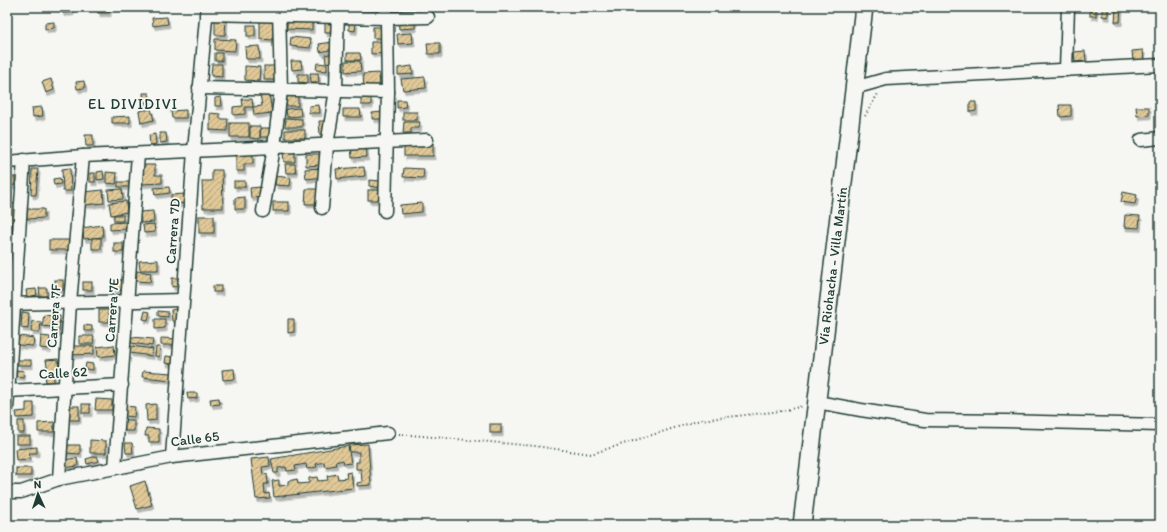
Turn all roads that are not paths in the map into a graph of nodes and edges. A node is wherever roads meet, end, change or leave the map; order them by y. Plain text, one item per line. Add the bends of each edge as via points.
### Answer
1 (864, 7) edge
2 (1068, 7) edge
3 (206, 10) edge
4 (279, 11) edge
5 (338, 12) edge
6 (386, 13) edge
7 (428, 17) dead end
8 (1160, 65) edge
9 (1066, 70) junction
10 (199, 88) junction
11 (854, 88) junction
12 (280, 90) junction
13 (336, 90) junction
14 (388, 92) junction
15 (1160, 138) edge
16 (427, 140) dead end
17 (1141, 140) dead end
18 (386, 143) junction
19 (327, 145) junction
20 (274, 147) junction
21 (194, 151) junction
22 (138, 154) junction
23 (83, 156) junction
24 (24, 160) junction
25 (7, 162) edge
26 (322, 208) dead end
27 (262, 211) dead end
28 (385, 211) dead end
29 (184, 300) junction
30 (127, 301) junction
31 (70, 302) junction
32 (11, 304) edge
33 (122, 384) junction
34 (64, 388) junction
35 (8, 391) edge
36 (817, 402) junction
37 (7, 410) edge
38 (1160, 425) edge
39 (388, 433) road end
40 (172, 457) junction
41 (115, 468) junction
42 (59, 479) junction
43 (7, 492) edge
44 (802, 525) edge

1 - 11 main road, Vía Riohacha - Villa Martín
2 - 9 street
3 - 4 street
3 - 10 street, Carrera 7D
4 - 5 street
4 - 12 street
5 - 6 street
5 - 13 street
6 - 7 street
6 - 14 street
8 - 9 street
9 - 11 street via 886,79
10 - 12 street
10 - 21 street, Carrera 7D
11 - 36 main road, Vía Riohacha - Villa Martín
12 - 13 street
12 - 20 street
13 - 14 street
13 - 19 street
14 - 18 street
15 - 17 street
16 - 18 street
18 - 19 street
18 - 28 street
19 - 20 street
19 - 26 street
20 - 21 street
20 - 27 street
21 - 22 street
21 - 29 street, Carrera 7D
22 - 23 street
22 - 30 street, Carrera 7E
23 - 24 street
23 - 31 street, Carrera 7F
24 - 25 street
24 - 32 street
29 - 30 street
29 - 40 street, Carrera 7D
30 - 31 street
30 - 33 street, Carrera 7E
31 - 32 street
31 - 34 street, Carrera 7F
32 - 35 street
33 - 34 street, Calle 62
33 - 41 street, Carrera 7E
34 - 35 street, Calle 62
34 - 42 street, Carrera 7F
35 - 37 street
36 - 38 street via 925,420
36 - 44 main road, Vía Riohacha - Villa Martín
39 - 40 street, Calle 65
40 - 41 street, Calle 65
41 - 42 street, Calle 65
42 - 43 street, Calle 65 via 21,492

